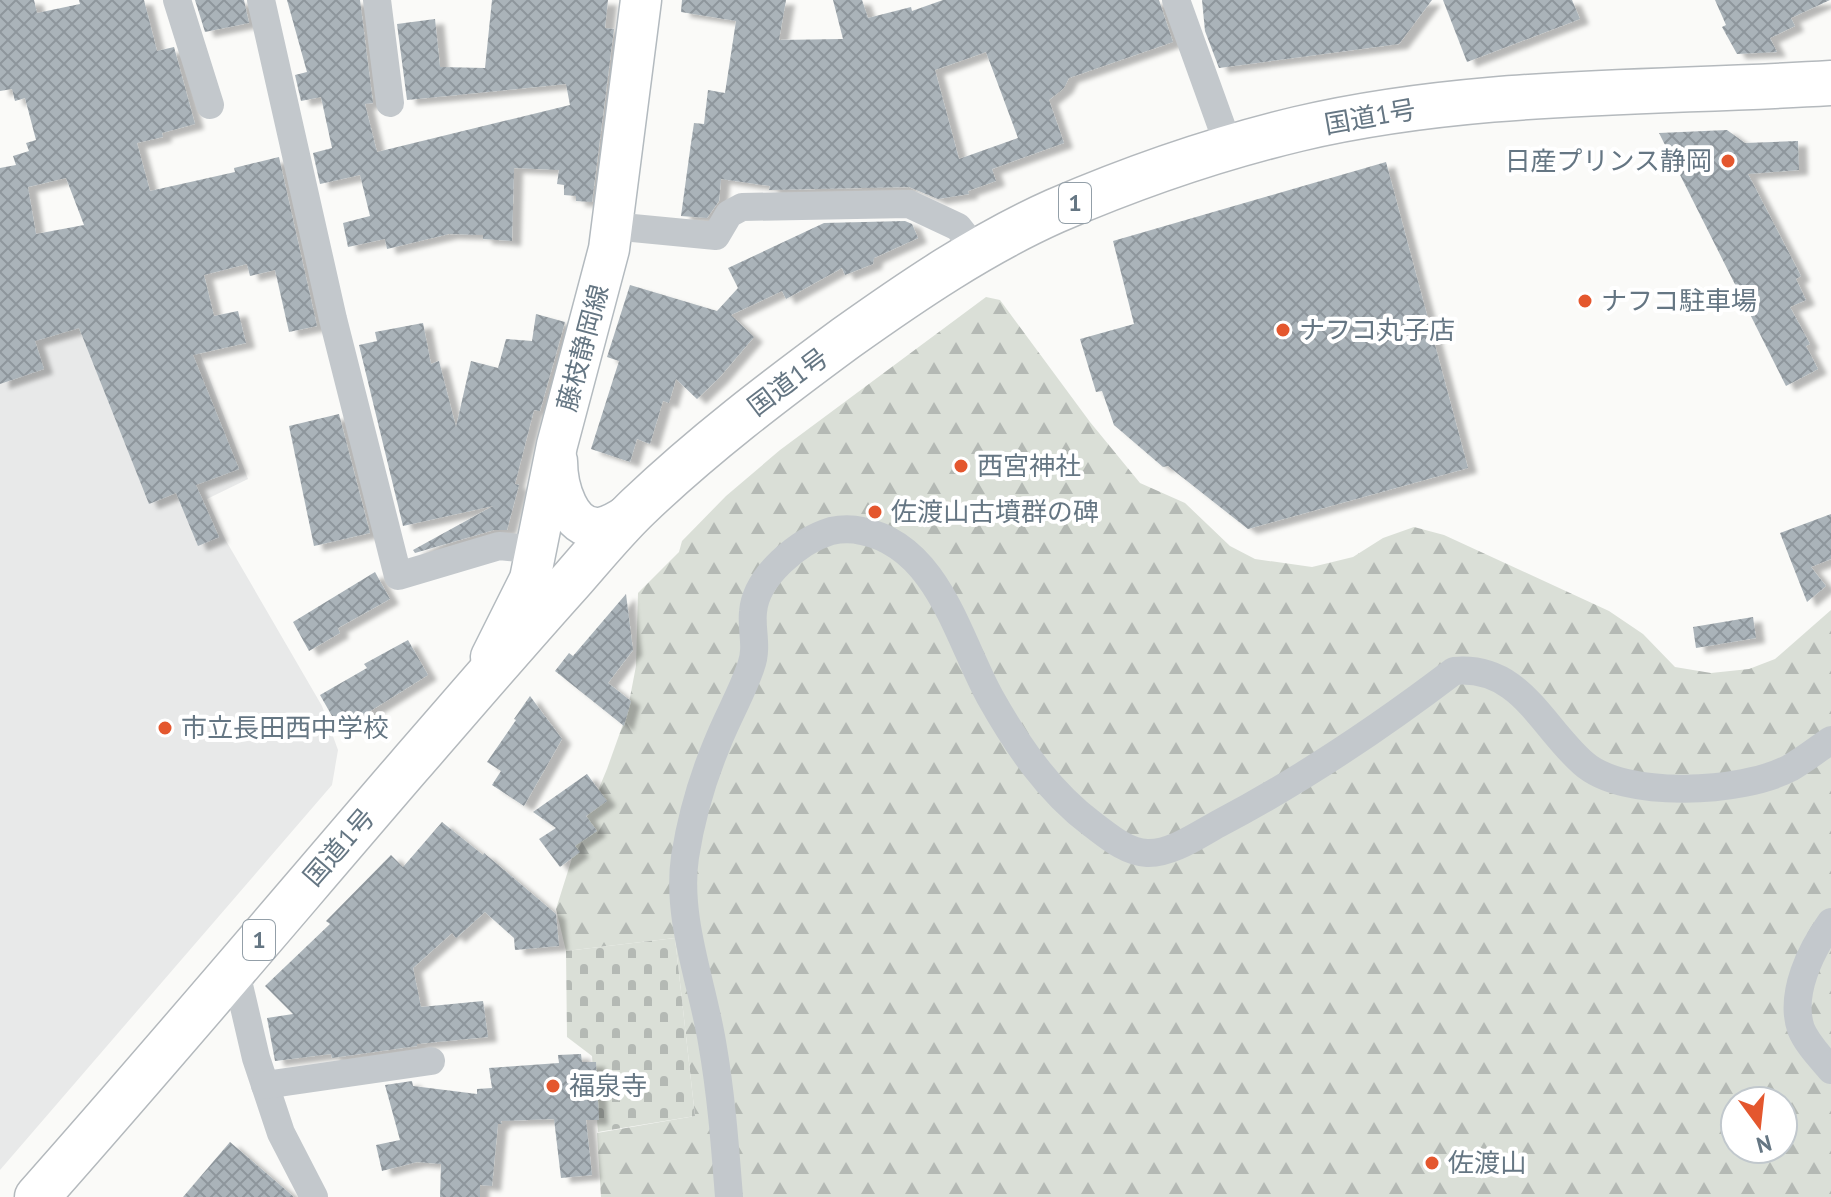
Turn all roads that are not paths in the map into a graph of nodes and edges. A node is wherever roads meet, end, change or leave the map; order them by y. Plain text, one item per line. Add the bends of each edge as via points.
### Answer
1 (177, 0) edge
2 (261, 0) edge
3 (377, 0) edge
4 (641, 0) edge
5 (1176, 0) edge
6 (1831, 83) edge
7 (390, 103) dead end
8 (210, 105) dead end
9 (1229, 147) junction
10 (612, 226) junction
11 (977, 251) junction
12 (557, 445) junction
13 (634, 511) junction
14 (537, 550) junction
15 (479, 683) junction
16 (1831, 740) edge
17 (1831, 922) edge
18 (235, 968) junction
19 (431, 1061) dead end
20 (1831, 1070) edge
21 (265, 1085) junction
22 (37, 1197) edge
23 (314, 1197) edge
24 (729, 1197) edge

1 - 8 street
2 - 14 street via 398,576 499,546
3 - 7 street
4 - 10 main road, 藤枝静岡線
5 - 9 street
6 - 9 highway, 国道1号 / 1 via 1510,98 1389,111
9 - 11 highway, 国道1号 / 1 via 1065,207
10 - 11 street via 716,236 729,214 742,207 909,204 958,227
10 - 12 main road, 藤枝静岡線
11 - 13 highway, 国道1号 / 1 via 897,302 744,414
12 - 13 main road via 557,474 577,519 596,529
12 - 14 main road, 藤枝静岡線
13 - 15 highway, 国道1号 / 1
14 - 15 main road, 藤枝静岡線 via 530,579
15 - 18 highway, 国道1号 / 1
16 - 24 street via 1789,769 1752,780 1707,788 1616,781 1582,763 1518,691 1489,674 1454,671 1364,739 1254,804 1162,851 1133,851 1074,811 1039,773 990,697 942,599 911,554 874,533 832,531 788,557 756,596 753,661 697,800 684,860 684,897 718,1080
17 - 20 street via 1804,973 1798,1003 1801,1029
18 - 21 street
18 - 22 highway, 国道1号 / 1
19 - 21 street
21 - 23 street via 281,1133

